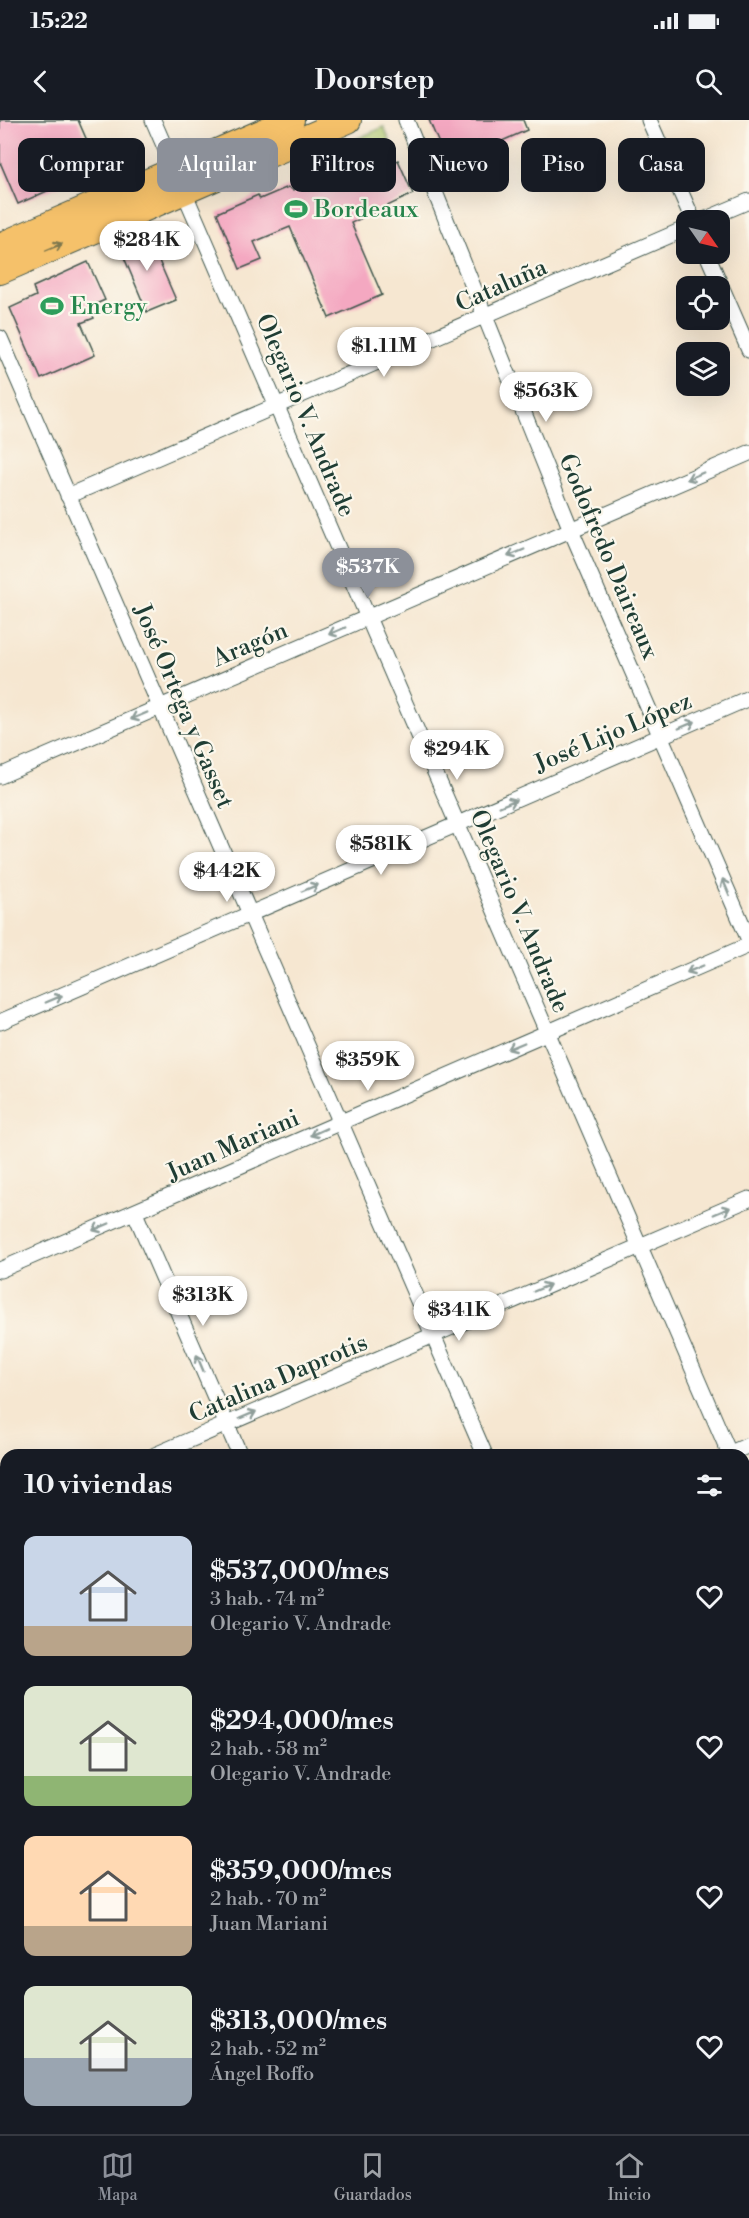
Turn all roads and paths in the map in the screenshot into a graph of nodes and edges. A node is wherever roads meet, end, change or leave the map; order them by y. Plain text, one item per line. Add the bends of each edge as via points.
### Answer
1 (153, 120) edge
2 (291, 120) edge
3 (348, 120) edge
4 (406, 120) edge
5 (649, 120) edge
6 (161, 138) edge
7 (258, 138) edge
8 (278, 145) edge
9 (157, 188) edge
10 (157, 192) edge
11 (185, 192) edge
12 (749, 201) edge
13 (689, 210) edge
14 (728, 210) edge
15 (676, 233) edge
16 (0, 246) edge
17 (711, 264) edge
18 (0, 271) edge
19 (486, 316) junction
20 (0, 338) edge
21 (749, 350) edge
22 (277, 406) junction
23 (749, 453) edge
24 (68, 496) junction
25 (571, 530) junction
26 (368, 617) junction
27 (749, 698) edge
28 (160, 707) junction
29 (661, 736) junction
30 (0, 776) edge
31 (458, 824) junction
32 (250, 914) junction
33 (749, 940) edge
34 (749, 945) edge
35 (0, 1022) edge
36 (548, 1033) junction
37 (340, 1122) junction
38 (749, 1199) edge
39 (135, 1213) junction
40 (640, 1246) junction
41 (0, 1270) edge
42 (433, 1335) junction
43 (227, 1424) junction
44 (170, 1449) edge
45 (237, 1449) edge
46 (482, 1449) edge
47 (727, 1449) edge

1 - 6 street, Olegario V. Andrade
2 - 7 main road
3 - 8 main road
4 - 19 street, Godofredo Daireaux
5 - 13 street
9 - 16 main road
18 -> 10 main road
11 - 22 street, Olegario V. Andrade
12 - 14 street
15 - 19 street, Cataluña
17 - 21 street
19 - 22 street, Cataluña
19 - 25 street, Godofredo Daireaux
20 - 24 street, José Ortega y Gasset
22 - 24 street, Cataluña
22 - 26 street, Olegario V. Andrade
23 -> 25 street, Aragón
24 - 28 street, José Ortega y Gasset
25 -> 26 street, Aragón
25 - 29 street, Godofredo Daireaux
26 -> 28 street, Aragón
26 - 31 street, Olegario V. Andrade
29 -> 27 street, José Lijo López
28 -> 30 street, Aragón
28 - 32 street, José Ortega y Gasset
31 -> 29 street, José Lijo López
33 -> 29 street, Godofredo Daireaux
32 -> 31 street, José Lijo López
31 - 36 street, Olegario V. Andrade
35 -> 32 street, José Lijo López
32 - 37 street, José Ortega y Gasset
34 -> 36 street, Juan Mariani
36 -> 37 street, Juan Mariani
36 - 40 street, Olegario V. Andrade
37 -> 39 street, Juan Mariani
37 - 42 street, José Ortega y Gasset
40 -> 38 street, Catalina Daprotis
39 -> 41 street, Juan Mariani
43 -> 39 street
42 -> 40 street, Catalina Daprotis
40 - 47 street, Olegario V. Andrade
43 -> 42 street, Catalina Daprotis
42 - 46 street, José Ortega y Gasset
43 - 44 street, Catalina Daprotis
43 - 45 street

